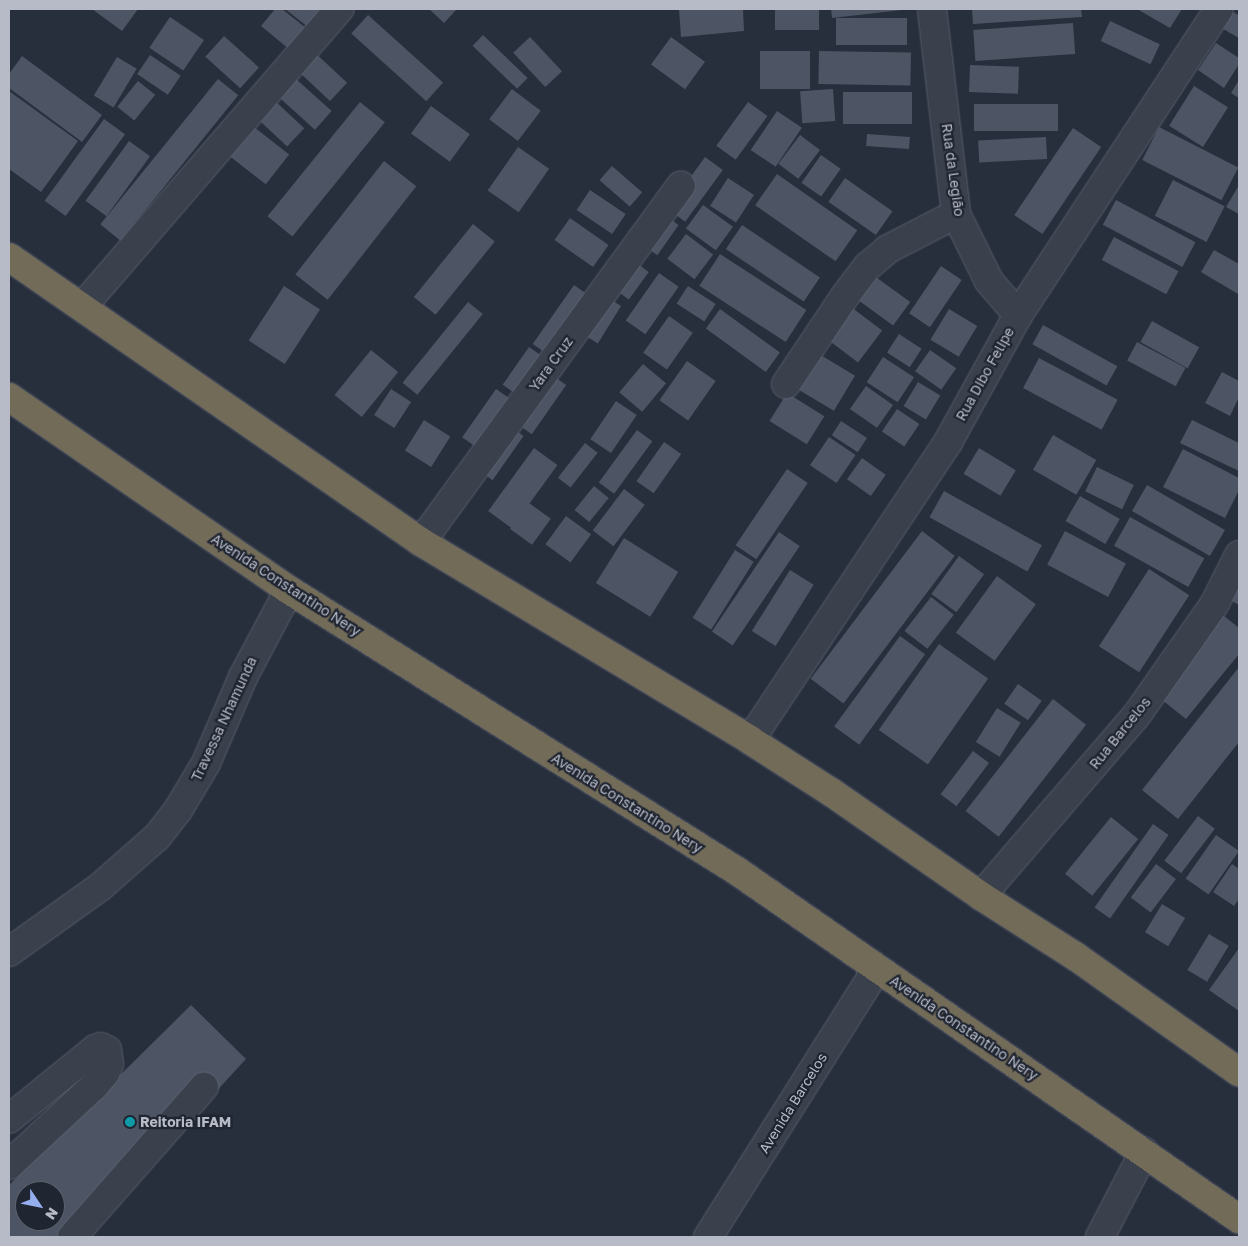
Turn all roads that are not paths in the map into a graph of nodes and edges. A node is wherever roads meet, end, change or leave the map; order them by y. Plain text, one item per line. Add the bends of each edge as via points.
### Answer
1 (339, 9) edge
2 (932, 9) edge
3 (1219, 9) edge
4 (681, 186) dead end
5 (956, 214) junction
6 (9, 257) edge
7 (82, 307) junction
8 (1018, 315) junction
9 (786, 384) dead end
10 (9, 397) edge
11 (421, 542) junction
12 (1239, 555) edge
13 (288, 590) junction
14 (750, 740) junction
15 (981, 896) junction
16 (9, 952) edge
17 (877, 969) junction
18 (1238, 1070) edge
19 (204, 1087) dead end
20 (9, 1119) edge
21 (1144, 1152) junction
22 (9, 1165) edge
23 (1239, 1219) edge
24 (72, 1237) edge
25 (708, 1237) edge
26 (1100, 1237) edge

1 - 7 street
2 - 5 street, Rua da Legião
3 - 8 street, Rua Dibo Felipe
4 - 11 street, Yara Cruz
5 - 8 street, Rua da Legião via 989,281
5 - 9 street via 888,249 868,266
6 - 7 highway
7 - 11 highway
8 - 14 street, Rua Dibo Felipe via 948,442
10 - 13 highway, Avenida Constantino Nery
11 - 14 highway
12 - 15 street, Rua Barcelos via 1215,603 1136,716
13 - 16 street, Travessa Nhamunda via 243,677 206,763 178,810 157,837 100,887
13 - 17 highway, Avenida Constantino Nery via 737,871
14 - 15 highway
15 - 18 highway via 1076,956
17 - 21 highway, Avenida Constantino Nery
17 - 25 street, Avenida Barcelos
19 - 24 street
20 - 22 street via 95,1049 107,1050 108,1064 94,1086
21 - 23 highway, Avenida Constantino Nery
21 - 26 street

